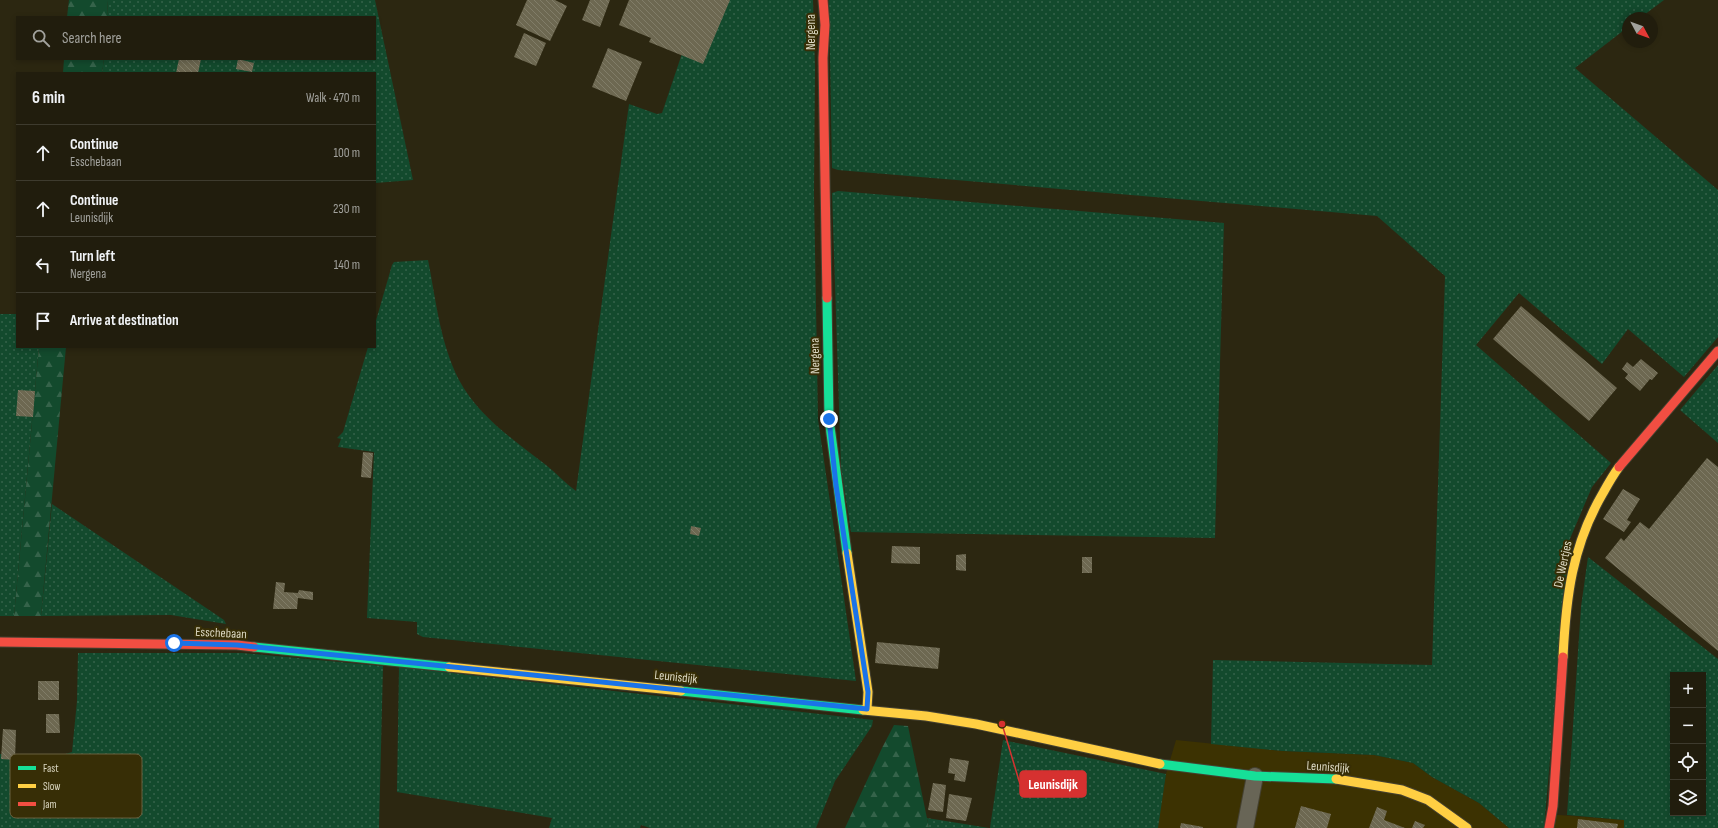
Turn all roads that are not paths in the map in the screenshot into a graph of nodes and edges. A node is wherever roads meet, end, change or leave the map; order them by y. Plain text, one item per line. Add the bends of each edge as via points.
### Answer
1 (823, 0) edge
2 (1718, 351) edge
3 (0, 642) edge
4 (392, 660) joint
5 (867, 709) junction
6 (1255, 776) junction
7 (1245, 828) edge
8 (1467, 828) edge
9 (1549, 828) edge

1 - 5 street, Nergena via 829,419 836,485 868,692
2 - 9 street, De Wertjes via 1615,472 1590,515 1579,543 1565,620 1553,806
3 - 4 street, Esschebaan via 237,645
4 - 5 street, Leunisdijk
5 - 6 street, Leunisdijk via 976,724 1172,767
6 - 7 street
6 - 8 street, Leunisdijk via 1342,779 1402,790 1428,800

